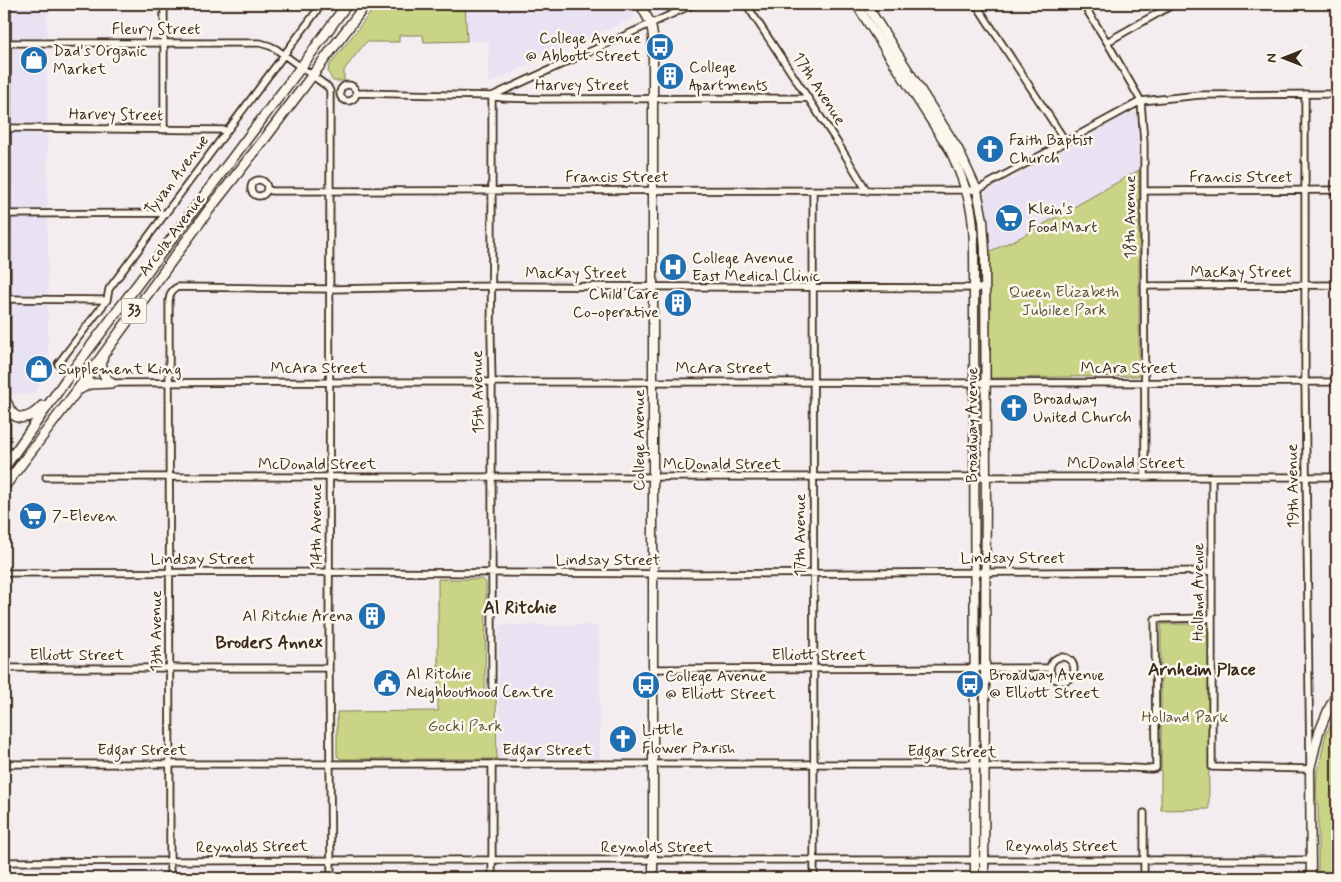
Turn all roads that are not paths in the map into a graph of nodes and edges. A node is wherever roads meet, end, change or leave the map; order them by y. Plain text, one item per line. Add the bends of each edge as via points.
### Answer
1 (6, 4) edge
2 (164, 4) edge
3 (322, 4) edge
4 (346, 4) edge
5 (366, 4) edge
6 (640, 4) edge
7 (694, 4) edge
8 (746, 4) edge
9 (856, 4) edge
10 (866, 4) edge
11 (976, 4) edge
12 (1084, 4) edge
13 (1205, 4) edge
14 (651, 24) junction
15 (1108, 42) junction
16 (5, 43) edge
17 (164, 43) junction
18 (284, 54) junction
19 (301, 67) junction
20 (312, 75) junction
21 (356, 93) dead end
22 (1305, 94) junction
23 (1337, 94) edge
24 (492, 96) junction
25 (653, 98) junction
26 (808, 98) junction
27 (1141, 101) junction
28 (4, 128) edge
29 (164, 130) junction
30 (227, 130) junction
31 (1066, 142) junction
32 (267, 189) dead end
33 (976, 190) junction
34 (1305, 190) junction
35 (1337, 190) edge
36 (330, 191) junction
37 (491, 191) junction
38 (653, 191) junction
39 (812, 191) junction
40 (866, 191) junction
41 (966, 191) junction
42 (1144, 191) junction
43 (4, 192) edge
44 (165, 213) junction
45 (5, 214) junction
46 (1305, 285) junction
47 (1337, 285) edge
48 (492, 286) junction
49 (813, 286) junction
50 (1144, 286) junction
51 (653, 287) junction
52 (974, 288) junction
53 (985, 288) junction
54 (330, 289) junction
55 (170, 294) joint
56 (4, 299) edge
57 (107, 300) junction
58 (103, 354) junction
59 (58, 364) dead end
60 (70, 374) junction
61 (4, 382) edge
62 (330, 382) junction
63 (492, 382) junction
64 (653, 382) junction
65 (813, 382) junction
66 (1144, 382) junction
67 (1305, 382) junction
68 (1337, 382) edge
69 (170, 383) junction
70 (974, 383) junction
71 (985, 383) junction
72 (112, 384) junction
73 (5, 392) edge
74 (76, 392) junction
75 (4, 468) edge
76 (46, 477) dead end
77 (169, 477) junction
78 (986, 477) junction
79 (1145, 477) junction
80 (1212, 477) junction
81 (1307, 477) junction
82 (1337, 477) edge
83 (329, 478) junction
84 (492, 478) junction
85 (653, 478) junction
86 (813, 478) junction
87 (974, 478) junction
88 (4, 486) edge
89 (1212, 571) junction
90 (330, 572) junction
91 (974, 572) junction
92 (986, 572) junction
93 (4, 573) edge
94 (169, 573) junction
95 (492, 573) junction
96 (653, 574) junction
97 (813, 574) junction
98 (1212, 618) junction
99 (4, 668) edge
100 (169, 668) junction
101 (329, 668) junction
102 (974, 668) junction
103 (985, 668) junction
104 (1050, 668) junction
105 (653, 669) junction
106 (814, 669) junction
107 (492, 687) dead end
108 (1337, 693) edge
109 (4, 764) edge
110 (169, 764) junction
111 (330, 764) junction
112 (492, 764) junction
113 (814, 764) junction
114 (974, 764) junction
115 (653, 765) junction
116 (985, 767) junction
117 (1310, 769) junction
118 (1144, 813) dead end
119 (4, 847) edge
120 (331, 860) junction
121 (653, 860) junction
122 (814, 860) junction
123 (975, 860) junction
124 (984, 860) junction
125 (1144, 860) junction
126 (1310, 860) junction
127 (492, 861) junction
128 (4, 862) edge
129 (170, 862) junction
130 (4, 878) edge
131 (170, 878) edge
132 (331, 878) edge
133 (492, 878) edge
134 (653, 878) edge
135 (814, 878) edge
136 (975, 878) edge
137 (984, 878) edge
138 (1144, 878) edge
139 (1310, 878) edge

1 - 16 main road
2 - 17 street
3 - 18 street, Tyvan Avenue
4 - 19 main road, Arcola Avenue / 33
5 - 20 main road, Arcola Avenue / 33
6 - 14 street, College Avenue
7 - 14 street
8 - 26 street, 17th Avenue
9 - 41 street, Broadway Avenue via 950,150
10 - 33 street, Broadway Avenue via 958,149
11 - 31 street
12 - 15 street, 18th Avenue
13 - 15 street via 1174,4
14 - 24 street
14 - 25 street, College Avenue
15 - 27 street, 18th Avenue
16 - 17 street, Fleury Street
16 - 28 main road
17 - 18 street, Fleury Street via 260,43
17 - 29 street
18 - 19 street, Fleury Street
18 - 30 street, Tyvan Avenue
19 - 20 street, 14th Avenue
19 - 60 main road, Arcola Avenue / 33
20 - 36 street, 14th Avenue via 330,91
20 - 58 main road, Arcola Avenue / 33
21 - 24 street, Harvey Street
22 - 23 street
22 - 27 street via 1200,95
22 - 34 street, 19th Avenue
24 - 25 street, Harvey Street
24 - 37 street, 15th Avenue
25 - 26 street, Harvey Street
25 - 38 street, College Avenue
26 - 40 street, 17th Avenue
27 - 31 street
27 - 42 street, 18th Avenue
28 - 29 street, Harvey Street
28 - 43 main road
29 - 30 street, Harvey Street
30 - 44 street, Tyvan Avenue
31 - 33 street
32 - 36 street, Francis Street
33 - 41 street, Francis Street
33 - 53 street, Broadway Avenue via 983,220
34 - 35 street, Francis Street
34 - 42 street, Francis Street
34 - 46 street, 19th Avenue
36 - 37 street, Francis Street
36 - 54 street, 14th Avenue
37 - 38 street, Francis Street
37 - 48 street, 15th Avenue
38 - 39 street, Francis Street
38 - 51 street, College Avenue
39 - 40 street, Francis Street
39 - 49 street, 17th Avenue
40 - 41 street, Francis Street
41 - 52 street, Broadway Avenue via 972,216
42 - 50 street, 18th Avenue
43 - 45 main road
44 - 45 street
44 - 57 street, Tyvan Avenue via 109,289
45 - 56 main road
46 - 47 street, MacKay Street
46 - 50 street, MacKay Street
46 - 67 street, 19th Avenue
48 - 51 street, MacKay Street
48 - 54 street, MacKay Street
48 - 63 street, 15th Avenue
49 - 51 street, MacKay Street
49 - 52 street, MacKay Street
49 - 65 street, 17th Avenue
50 - 66 street, 18th Avenue
51 - 64 street, College Avenue
52 - 53 street, MacKay Street
52 - 70 street, Broadway Avenue
53 - 71 street, Broadway Avenue
54 - 55 street, MacKay Street via 178,287
54 - 62 street, 14th Avenue
55 - 69 street, 13th Avenue
56 - 57 street
56 - 61 main road
57 - 59 street, Tyvan Avenue
58 - 72 main road via 101,370
58 - 74 main road, Arcola Avenue / 33
60 - 73 main road via 30,417 22,418 11,412
60 - 75 main road, Arcola Avenue / 33
61 - 73 main road
62 - 63 street, McAra Street
62 - 69 street, McAra Street
62 - 83 street, 14th Avenue
63 - 64 street, McAra Street
63 - 84 street, 15th Avenue
64 - 65 street, McAra Street
64 - 85 street, College Avenue
65 - 70 street, McAra Street
65 - 86 street, 17th Avenue
66 - 67 street, McAra Street
66 - 71 street, McAra Street
66 - 79 street, 18th Avenue
67 - 68 street, McAra Street
67 - 81 street, 19th Avenue
69 - 72 street, McAra Street
69 - 77 street, 13th Avenue
70 - 71 street, McAra Street
70 - 87 street, Broadway Avenue
71 - 78 street, Broadway Avenue
72 - 74 main road via 89,384
73 - 75 main road
74 - 88 main road, Arcola Avenue / 33
75 - 88 main road
76 - 77 street, McDonald Street
77 - 83 street, McDonald Street
77 - 94 street, 13th Avenue
78 - 79 street, McDonald Street
78 - 87 street, McDonald Street
78 - 92 street, Broadway Avenue
79 - 80 street, McDonald Street
80 - 81 street, McDonald Street
80 - 89 street, Holland Avenue
81 - 82 street, McDonald Street
81 - 117 street, 19th Avenue
83 - 84 street, McDonald Street
83 - 90 street, 14th Avenue
84 - 85 street, McDonald Street
84 - 95 street, 15th Avenue
85 - 86 street, McDonald Street
85 - 96 street, College Avenue
86 - 87 street, McDonald Street
86 - 97 street, 17th Avenue
87 - 91 street, Broadway Avenue
89 - 92 street, Lindsay Street
89 - 98 street, Holland Avenue
90 - 94 street, Lindsay Street
90 - 95 street, Lindsay Street
90 - 101 street, 14th Avenue
91 - 92 street, Lindsay Street
91 - 97 street, Lindsay Street
91 - 102 street, Broadway Avenue
92 - 103 street, Broadway Avenue
93 - 94 street, Lindsay Street
94 - 100 street, 13th Avenue
95 - 96 street, Lindsay Street
95 - 107 street, 15th Avenue
96 - 97 street, Lindsay Street
96 - 105 street, College Avenue
97 - 106 street, 17th Avenue
98 - 116 street, Edgar Street via 1155,619 1156,768
98 - 117 street, Holland Avenue via 1212,768
99 - 100 street, Elliott Street
100 - 101 street, Elliott Street
100 - 110 street, 13th Avenue
101 - 111 street, 14th Avenue
102 - 103 street, Elliott Street
102 - 106 street, Elliott Street
102 - 114 street, Broadway Avenue
103 - 104 street, Elliott Street
103 - 116 street, Broadway Avenue
104 - 104 street via 1051,675 1062,682 1070,679 1075,671 1073,662 1061,656 1053,660
105 - 106 street, Elliott Street
105 - 115 street, College Avenue
106 - 113 street, 17th Avenue
108 - 117 street via 1319,732
109 - 110 street, Edgar Street
110 - 111 street, Edgar Street
110 - 129 street, 13th Avenue
111 - 112 street, Edgar Street
111 - 120 street, 14th Avenue
112 - 115 street, Edgar Street
112 - 127 street
113 - 114 street, Edgar Street
113 - 115 street, Edgar Street
113 - 122 street, 17th Avenue
114 - 116 street, Edgar Street
114 - 123 street, Broadway Avenue
115 - 121 street, College Avenue
116 - 124 street, Broadway Avenue
117 - 126 street, 19th Avenue
118 - 125 street
119 - 128 main road
120 - 127 street, Reynolds Street
120 - 129 street, Reynolds Street
120 - 132 street, 14th Avenue
121 - 122 street, Reynolds Street
121 - 127 street, Reynolds Street
121 - 134 street, College Avenue
122 - 123 street, Reynolds Street
122 - 135 street, 17th Avenue
123 - 124 street, Reynolds Street
123 - 136 street, Broadway Avenue
124 - 125 street, Reynolds Street
124 - 137 street, Broadway Avenue
125 - 126 street, Reynolds Street
125 - 138 street
126 - 139 street, 19th Avenue
127 - 133 street
128 - 129 street, Reynolds Street
128 - 130 main road
129 - 131 street, 13th Avenue

